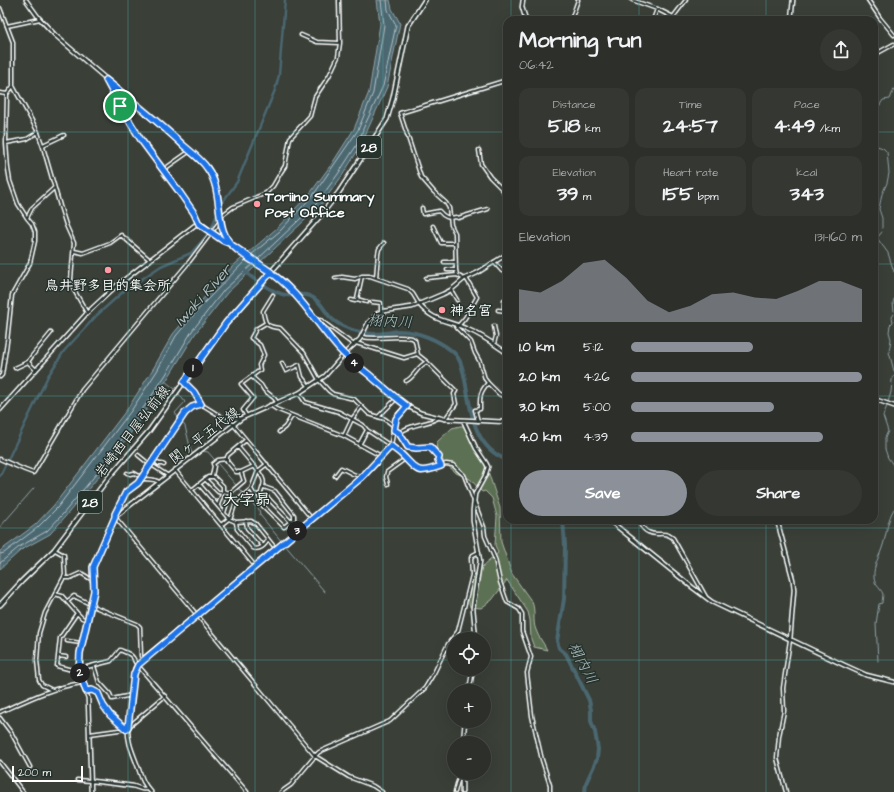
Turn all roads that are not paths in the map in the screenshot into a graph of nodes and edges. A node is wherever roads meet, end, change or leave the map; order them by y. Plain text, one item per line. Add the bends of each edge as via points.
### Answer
1 (26, 0) edge
2 (339, 0) edge
3 (425, 0) edge
4 (523, 0) edge
5 (578, 0) edge
6 (632, 0) edge
7 (686, 0) edge
8 (793, 0) edge
9 (868, 0) edge
10 (0, 8) edge
11 (657, 9) junction
12 (525, 16) edge
13 (572, 16) edge
14 (654, 16) edge
15 (671, 16) edge
16 (674, 16) edge
17 (791, 16) edge
18 (40, 19) junction
19 (7, 26) junction
20 (301, 35) dead end
21 (894, 35) edge
22 (340, 43) junction
23 (894, 44) edge
24 (878, 53) edge
25 (106, 80) junction
26 (503, 81) edge
27 (13, 86) junction
28 (0, 93) edge
29 (7, 94) junction
30 (38, 132) junction
31 (64, 135) dead end
32 (6, 142) junction
33 (43, 144) junction
34 (479, 150) dead end
35 (190, 151) junction
36 (163, 170) junction
37 (54, 188) junction
38 (503, 190) edge
39 (422, 208) dead end
40 (488, 209) dead end
41 (28, 218) junction
42 (221, 218) junction
43 (450, 219) junction
44 (199, 224) junction
45 (433, 226) dead end
46 (212, 232) junction
47 (229, 243) junction
48 (384, 243) dead end
49 (454, 243) junction
50 (74, 251) junction
51 (503, 256) edge
52 (150, 260) junction
53 (444, 262) dead end
54 (455, 262) junction
55 (494, 262) junction
56 (447, 270) dead end
57 (456, 270) junction
58 (503, 271) edge
59 (271, 272) junction
60 (457, 275) junction
61 (362, 276) junction
62 (335, 278) dead end
63 (376, 278) junction
64 (426, 278) dead end
65 (465, 279) junction
66 (451, 290) junction
67 (273, 295) dead end
68 (357, 299) junction
69 (351, 300) dead end
70 (457, 300) dead end
71 (367, 302) dead end
72 (372, 302) dead end
73 (419, 304) junction
74 (498, 310) dead end
75 (381, 311) junction
76 (503, 311) edge
77 (87, 313) junction
78 (318, 322) junction
79 (266, 323) junction
80 (457, 326) junction
81 (494, 326) dead end
82 (51, 333) dead end
83 (362, 337) junction
84 (355, 344) junction
85 (494, 344) junction
86 (503, 350) edge
87 (344, 354) junction
88 (418, 355) junction
89 (28, 362) junction
90 (427, 362) junction
91 (282, 363) dead end
92 (15, 368) dead end
93 (36, 370) junction
94 (0, 377) edge
95 (252, 377) junction
96 (319, 380) junction
97 (406, 381) dead end
98 (184, 382) junction
99 (488, 383) junction
100 (310, 387) junction
101 (299, 393) junction
102 (503, 396) edge
103 (397, 398) junction
104 (878, 400) edge
105 (277, 402) junction
106 (201, 404) junction
107 (270, 405) junction
108 (407, 406) junction
109 (894, 406) edge
110 (362, 407) junction
111 (0, 410) edge
112 (246, 415) junction
113 (292, 416) junction
114 (378, 417) junction
115 (242, 418) junction
116 (438, 418) junction
117 (352, 419) junction
118 (445, 419) junction
119 (228, 420) junction
120 (463, 420) junction
121 (477, 420) junction
122 (503, 422) edge
123 (233, 424) junction
124 (394, 426) junction
125 (367, 430) junction
126 (394, 430) junction
127 (279, 432) dead end
128 (399, 433) junction
129 (344, 436) junction
130 (246, 440) junction
131 (359, 444) junction
132 (391, 446) junction
133 (238, 447) junction
134 (138, 455) dead end
135 (381, 456) junction
136 (153, 458) junction
137 (405, 458) junction
138 (0, 459) edge
139 (226, 459) junction
140 (150, 464) junction
141 (267, 464) junction
142 (164, 465) dead end
143 (254, 466) junction
144 (441, 466) junction
145 (175, 470) junction
146 (258, 471) junction
147 (127, 472) dead end
148 (241, 472) junction
149 (168, 476) junction
150 (212, 476) junction
151 (335, 476) dead end
152 (362, 477) junction
153 (141, 478) junction
154 (206, 478) junction
155 (158, 482) junction
156 (199, 484) junction
157 (388, 484) dead end
158 (264, 487) junction
159 (251, 489) junction
160 (192, 490) junction
161 (223, 492) junction
162 (230, 493) junction
163 (260, 496) junction
164 (474, 500) junction
165 (218, 505) junction
166 (224, 512) junction
167 (115, 517) junction
168 (229, 519) junction
169 (312, 519) junction
170 (246, 521) junction
171 (236, 522) junction
172 (291, 522) junction
173 (614, 524) edge
174 (640, 524) edge
175 (778, 524) edge
176 (221, 525) junction
177 (268, 539) junction
178 (263, 546) junction
179 (276, 549) junction
180 (54, 550) junction
181 (479, 552) junction
182 (255, 566) junction
183 (64, 578) junction
184 (94, 582) junction
185 (55, 594) junction
186 (708, 599) junction
187 (68, 601) junction
188 (90, 604) junction
189 (0, 605) edge
190 (77, 613) junction
191 (197, 615) junction
192 (87, 620) junction
193 (475, 632) edge
194 (67, 640) dead end
195 (790, 640) junction
196 (81, 644) junction
197 (58, 656) junction
198 (66, 657) dead end
199 (143, 659) junction
200 (94, 665) junction
201 (138, 665) junction
202 (79, 670) junction
203 (894, 682) edge
204 (82, 683) junction
205 (52, 690) junction
206 (86, 691) junction
207 (132, 695) junction
208 (165, 696) junction
209 (0, 712) edge
210 (0, 718) edge
211 (127, 728) junction
212 (90, 734) junction
213 (315, 756) junction
214 (0, 762) edge
215 (30, 767) dead end
216 (77, 780) dead end
217 (459, 780) edge
218 (462, 780) edge
219 (92, 781) junction
220 (148, 789) junction
221 (141, 791) edge
222 (23, 792) edge
223 (92, 792) edge
224 (151, 792) edge
225 (247, 792) edge
226 (281, 792) edge
227 (382, 792) edge
228 (455, 792) edge
229 (462, 792) edge
230 (550, 792) edge
231 (786, 792) edge

1 - 18 street
2 - 22 street
3 - 59 main road, 岩崎西目屋弘前線 / 28 via 408,26 392,105 384,124 328,206
4 - 12 street
5 - 13 street
6 - 11 street
7 - 16 street
8 - 17 street
9 - 21 street
10 - 19 street
11 - 14 street
11 - 15 street
18 - 19 street
18 - 25 street via 63,43
19 - 27 street via 13,42
20 - 22 street via 317,42
22 - 42 street via 338,57 315,97 310,116 290,138 285,166 273,186 266,193 237,205
23 - 24 street
25 - 35 street
25 - 36 street via 131,125
26 - 43 street via 400,113 421,177 446,203
27 - 29 street
27 - 30 street
28 - 29 street
29 - 32 street
30 - 32 street via 27,139
30 - 33 street
31 - 33 street
32 - 41 street via 10,181 18,204
33 - 37 street
34 - 38 street via 481,164
35 - 36 street
35 - 42 street via 210,173 216,187
36 - 44 street
37 - 41 street via 32,208
37 - 50 street via 74,243
39 - 43 street via 423,214 439,211
40 - 43 street
41 - 94 street via 34,228 35,241 30,263 12,295
42 - 46 street
42 - 47 street
43 - 49 street via 455,233
44 - 46 street
44 - 52 street via 194,225
45 - 49 street via 441,243
46 - 47 street
46 - 138 street via 82,390 34,472
47 - 59 street
48 - 63 street via 379,249
49 - 54 street
50 - 52 street via 83,253 110,243 121,235
50 - 77 street via 71,279
51 - 55 street
52 - 77 street
53 - 54 street
54 - 57 street
55 - 58 street
55 - 65 street
56 - 57 street
57 - 60 street
59 - 78 street via 281,279
59 - 98 main road, 岩崎西目屋弘前線 / 28 via 226,323
60 - 64 street
60 - 65 street
61 - 62 street via 355,279
61 - 63 street
61 - 68 street
63 - 73 street via 408,289
65 - 66 street
65 - 80 street via 477,296 465,318
66 - 70 street
66 - 73 street
67 - 79 street via 263,311
68 - 69 street
68 - 71 street
72 - 75 street via 381,303
73 - 75 street via 407,309
73 - 80 street via 432,317
74 - 76 street
75 - 83 street, 関ヶ平五代線 via 370,320
77 - 93 street
78 - 84 street via 320,320
78 - 87 street
79 - 95 street via 256,329 250,338 260,345 264,355 259,365 260,370
79 - 96 street via 270,327 280,328 304,353
80 - 85 street
80 - 99 street via 471,342
81 - 85 street
82 - 89 street
83 - 84 street, 関ヶ平五代線
83 - 88 street via 412,338 415,340
84 - 87 street, 関ヶ平五代線
84 - 88 street via 404,358
85 - 86 street
87 - 96 street, 関ヶ平五代線
87 - 103 street
88 - 90 street
89 - 92 street
89 - 93 street
90 - 97 street
90 - 118 street via 456,390 456,404
91 - 100 street via 286,371 299,365 302,377
93 - 111 street
95 - 105 street
95 - 112 street via 241,384 253,398 243,410
96 - 100 street, 関ヶ平五代線
96 - 110 street via 328,391 354,399
98 - 106 street
98 - 180 main road, 岩崎西目屋弘前線 / 28 via 149,431 109,477
99 - 102 street
99 - 121 street via 481,391 480,409 475,410
100 - 101 street, 関ヶ平五代線
101 - 105 street, 関ヶ平五代線
101 - 117 street via 305,402 340,412
103 - 108 street
103 - 114 street
104 - 109 street
105 - 107 street, 関ヶ平五代線
106 - 119 street
106 - 136 street via 192,407 181,418
107 - 112 street, 関ヶ平五代線
107 - 113 street
108 - 116 street
108 - 124 street via 399,414
110 - 114 street via 369,414
110 - 117 street
112 - 115 street, 関ヶ平五代線
113 - 127 street
113 - 129 street
114 - 124 street
115 - 119 street
115 - 123 street, 関ヶ平五代線
116 - 118 street
116 - 128 street via 406,428
117 - 125 street
117 - 129 street
118 - 120 street
119 - 123 street
120 - 121 street
120 - 164 street via 488,467
121 - 122 street
123 - 130 street
123 - 145 street, 関ヶ平五代線
124 - 126 street
125 - 131 street
125 - 132 street
126 - 128 street
126 - 132 street
128 - 144 street via 408,447 433,449 439,457
129 - 131 street
130 - 133 street
130 - 141 street
131 - 135 street
132 - 135 street
132 - 137 street
133 - 139 street
133 - 143 street
134 - 140 street
135 - 152 street
136 - 140 street
136 - 142 street
137 - 144 street via 416,470 429,470
137 - 157 street via 388,472
139 - 148 street via 236,472
139 - 150 street via 213,464
140 - 149 street
140 - 153 street
141 - 146 street
141 - 169 street
143 - 146 street
143 - 148 street
144 - 164 street via 453,465 464,475
145 - 149 street, 関ヶ平五代線
145 - 160 street
146 - 158 street via 264,479
146 - 159 street
147 - 153 street
148 - 162 street via 244,481
149 - 155 street, 関ヶ平五代線
150 - 154 street
150 - 161 street via 222,484
151 - 152 street via 341,468
152 - 169 street
153 - 155 street
153 - 167 street via 126,492
154 - 156 street
154 - 161 street via 218,492
155 - 167 street, 関ヶ平五代線
156 - 160 street
156 - 165 street
158 - 163 street
158 - 172 street via 275,491 293,513
159 - 163 street via 254,494
159 - 168 street via 236,502
160 - 176 street
161 - 162 street
161 - 165 street
162 - 166 street
163 - 172 street via 268,498
163 - 172 street via 260,503 284,527
164 - 181 street via 473,521
164 - 230 street via 507,602 519,609 522,614 522,632 531,657 527,673 532,716
165 - 166 street
166 - 168 street
167 - 184 street, 関ヶ平五代線 via 93,567
167 - 191 street
168 - 171 street
168 - 176 street
169 - 179 street
170 - 171 street
170 - 177 street via 256,524
170 - 178 street via 247,528
171 - 178 street via 237,529 252,548
173 - 186 street
174 - 186 street via 647,532 665,533 673,538
175 - 195 street via 793,580
176 - 182 street
177 - 178 street
177 - 179 street
179 - 182 street
180 - 183 street via 65,558
180 - 189 main road, 岩崎西目屋弘前線 / 28
181 - 193 street via 473,608
181 - 213 street via 471,558 472,575 458,630 425,688 390,721 323,750
182 - 191 street
183 - 184 street via 80,573
183 - 185 street
184 - 188 street, 関ヶ平五代線
185 - 187 street
185 - 205 street via 45,613 39,633 38,660 39,680 42,685
186 - 195 street
187 - 188 street via 74,596
187 - 190 street
188 - 192 street, 関ヶ平五代線
188 - 199 street via 140,626
190 - 192 street
190 - 197 street via 60,638
191 - 199 street
191 - 213 street
192 - 196 street, 関ヶ平五代線
194 - 196 street
195 - 203 street via 866,675
195 - 231 street via 777,758
196 - 202 street, 関ヶ平五代線
197 - 198 street
197 - 202 street via 58,666
199 - 201 street
200 - 201 street via 111,661 120,650 131,654
200 - 202 street
200 - 207 street via 99,682 112,699
201 - 207 street via 134,674
201 - 208 street
202 - 204 street, 関ヶ平五代線
204 - 205 street
204 - 206 street, 関ヶ平五代線
205 - 209 street
206 - 211 street via 98,693 110,715
206 - 212 street, 関ヶ平五代線
207 - 211 street
208 - 211 street
208 - 225 street
210 - 215 street
211 - 212 street
211 - 220 street via 134,758
212 - 219 street, 関ヶ平五代線
213 - 226 street via 291,785
213 - 227 street via 349,777
214 - 222 street
216 - 219 street
217 - 228 street
218 - 229 street
219 - 221 street via 133,786
219 - 223 street, 関ヶ平五代線
220 - 221 street
220 - 224 street

